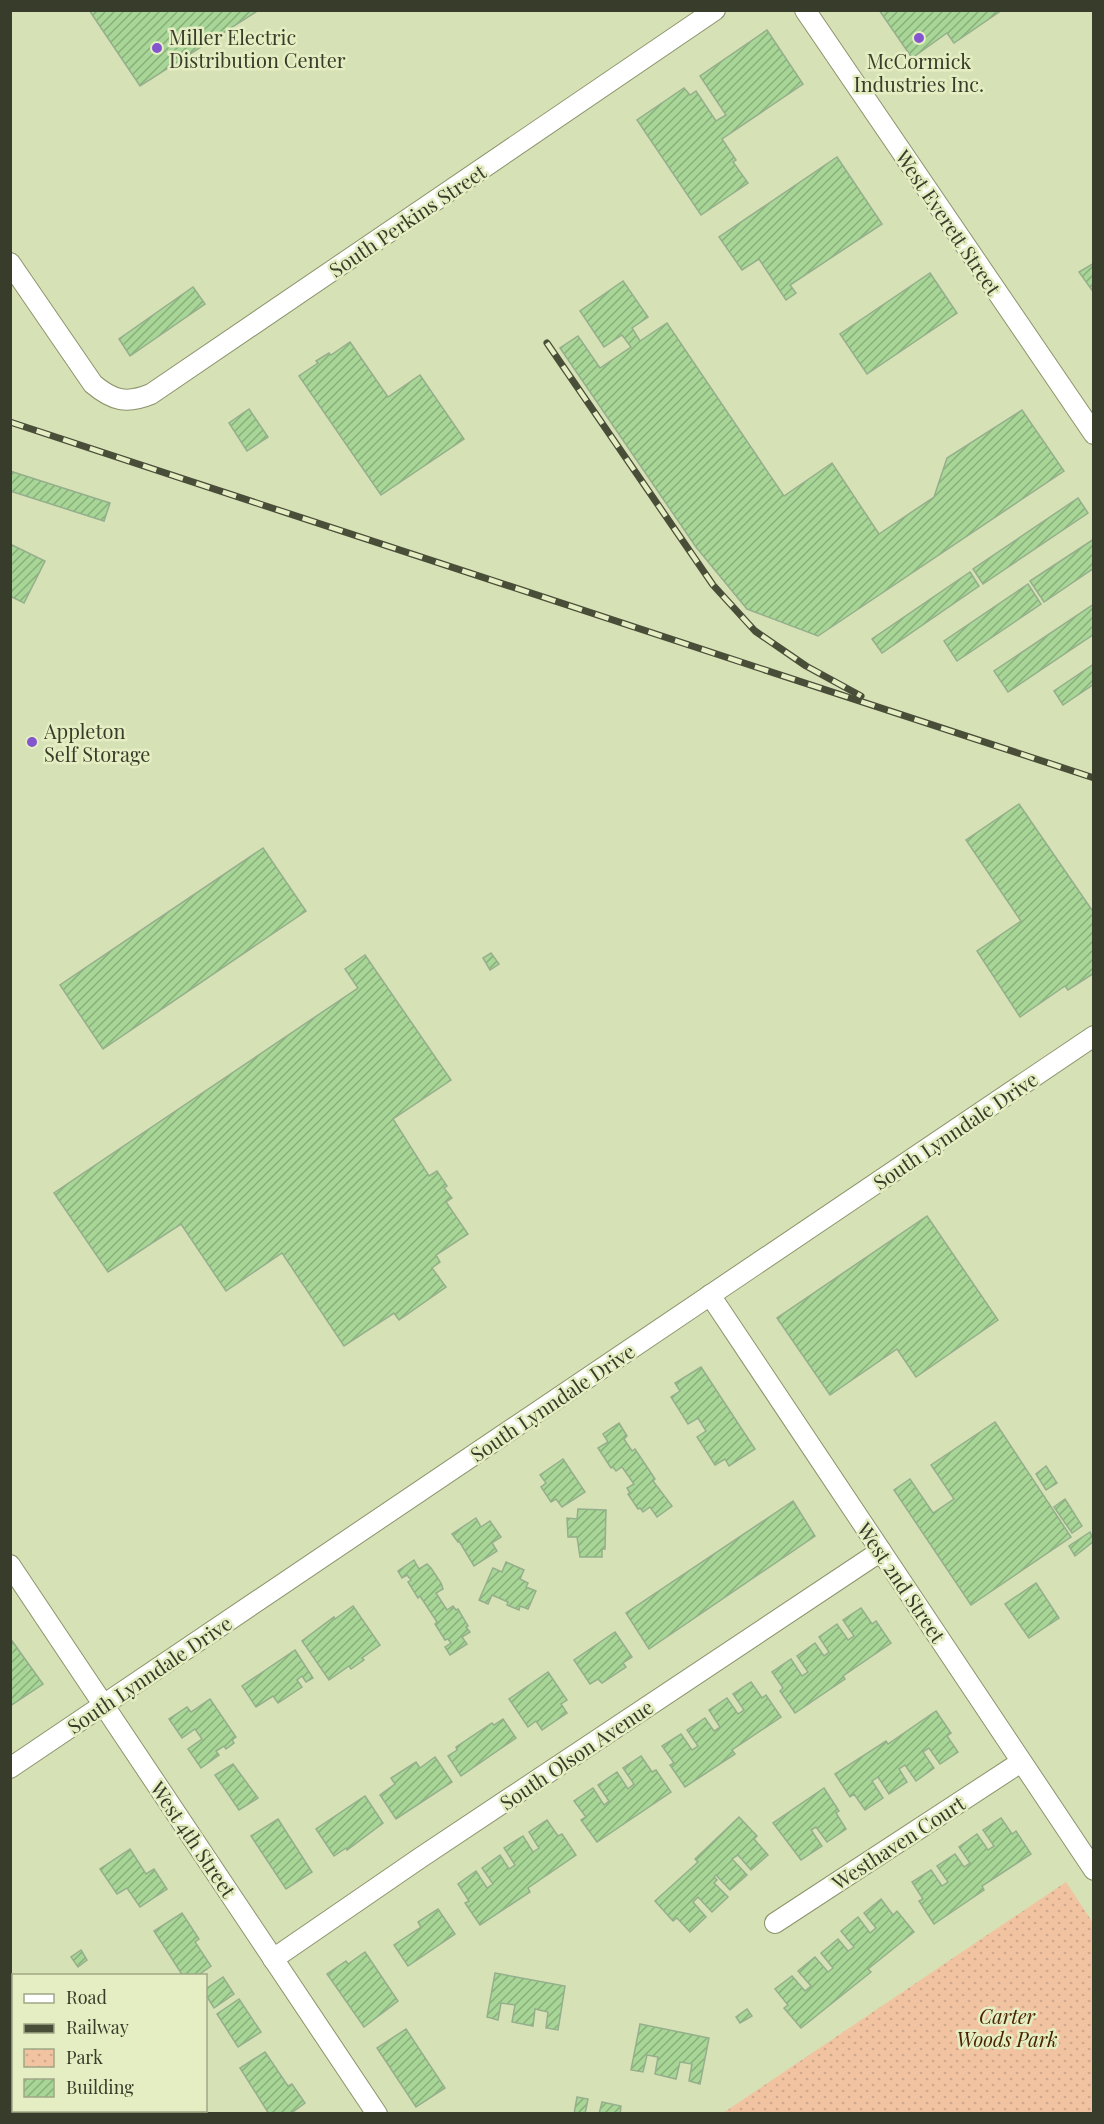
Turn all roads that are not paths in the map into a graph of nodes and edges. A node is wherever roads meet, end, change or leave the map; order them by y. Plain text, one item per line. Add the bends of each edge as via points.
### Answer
1 (715, 10) edge
2 (805, 10) edge
3 (10, 263) edge
4 (1094, 434) edge
5 (1094, 1036) edge
6 (710, 1295) junction
7 (881, 1551) junction
8 (10, 1565) edge
9 (105, 1705) junction
10 (1021, 1761) junction
11 (10, 1768) edge
12 (1094, 1870) edge
13 (775, 1923) dead end
14 (273, 1959) junction
15 (377, 2114) edge

1 - 3 street, South Perkins Street via 141,398 107,396 93,384
2 - 4 street, West Everett Street
5 - 6 street, South Lynndale Drive
6 - 7 street, West 2nd Street
6 - 9 street, South Lynndale Drive
7 - 10 street, West 2nd Street
7 - 14 street, South Olson Avenue
8 - 9 street, West 4th Street
9 - 11 street, South Lynndale Drive
9 - 14 street, West 4th Street
10 - 12 street, West 2nd Street
10 - 13 street, Westhaven Court
14 - 15 street, West 4th Street

